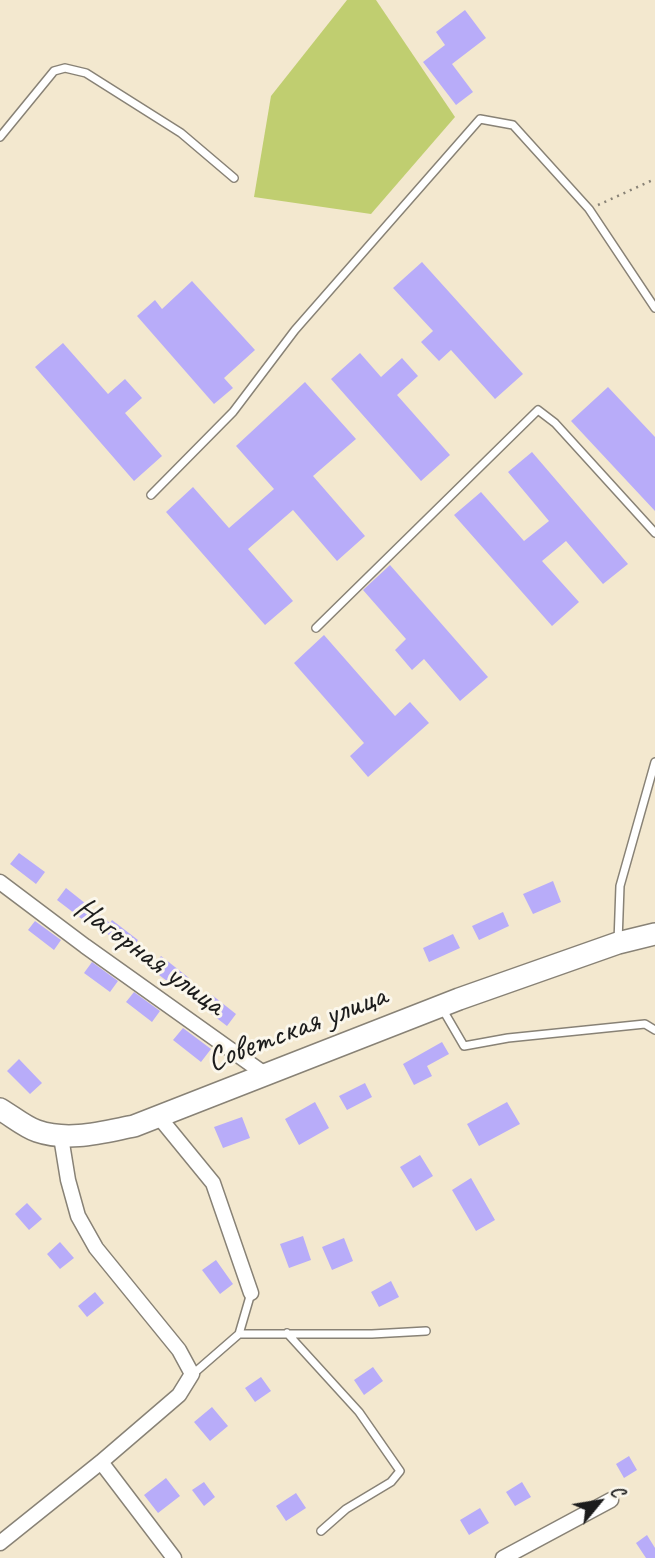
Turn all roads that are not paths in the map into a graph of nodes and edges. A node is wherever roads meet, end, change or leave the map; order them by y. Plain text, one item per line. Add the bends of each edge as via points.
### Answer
1 (0, 137) edge
2 (234, 178) dead end
3 (655, 308) edge
4 (151, 495) dead end
5 (655, 533) edge
6 (316, 628) dead end
7 (655, 762) edge
8 (0, 882) edge
9 (655, 934) edge
10 (618, 943) junction
11 (441, 1006) junction
12 (655, 1030) edge
13 (267, 1075) junction
14 (0, 1109) edge
15 (159, 1117) junction
16 (61, 1137) junction
17 (251, 1293) joint
18 (426, 1331) dead end
19 (287, 1333) junction
20 (239, 1334) junction
21 (192, 1374) junction
22 (102, 1462) junction
23 (611, 1500) dead end
24 (321, 1531) dead end
25 (0, 1543) edge
26 (174, 1558) edge
27 (503, 1558) edge

1 - 2 lane via 54,71 65,68 86,73 181,133
3 - 4 lane via 589,209 513,125 480,119 295,330 233,412
5 - 6 lane via 538,410
7 - 10 lane via 620,886
8 - 13 street, Нагорная улица
9 - 10 street, Советская улица
10 - 11 street, Советская улица
11 - 12 lane via 464,1046 645,1024
11 - 13 street, Советская улица
13 - 15 street, Советская улица
14 - 16 street, Советская улица via 36,1131
15 - 16 street, Советская улица via 134,1126
15 - 17 street via 213,1183
16 - 21 street via 78,1216 96,1248 179,1350
17 - 20 lane
18 - 19 lane
19 - 20 lane
19 - 24 lane via 359,1412 400,1471
20 - 21 lane
21 - 22 street via 179,1395
22 - 25 street
22 - 26 street
23 - 27 street

